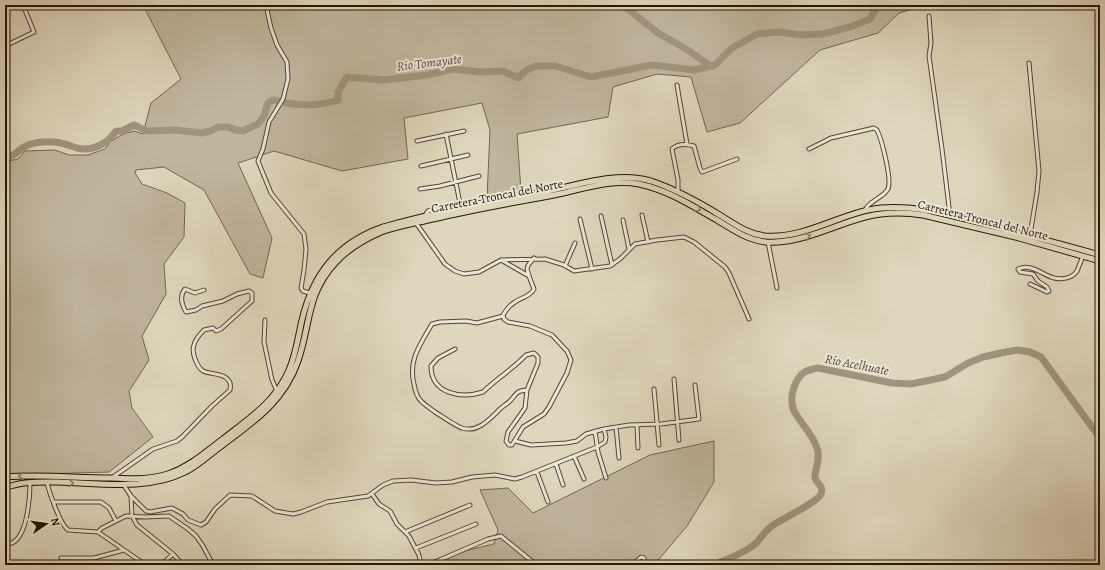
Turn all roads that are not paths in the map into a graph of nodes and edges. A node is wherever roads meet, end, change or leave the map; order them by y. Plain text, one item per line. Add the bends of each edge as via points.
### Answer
1 (23, 5) edge
2 (266, 5) edge
3 (929, 16) dead end
4 (5, 46) edge
5 (1028, 63) dead end
6 (677, 85) dead end
7 (464, 131) dead end
8 (446, 134) junction
9 (417, 141) dead end
10 (687, 144) junction
11 (809, 149) dead end
12 (468, 155) dead end
13 (450, 158) junction
14 (737, 159) dead end
15 (421, 166) dead end
16 (479, 176) dead end
17 (455, 182) junction
18 (420, 189) dead end
19 (679, 192) junction
20 (460, 203) junction
21 (483, 203) junction
22 (866, 210) junction
23 (642, 215) dead end
24 (950, 215) junction
25 (601, 216) dead end
26 (424, 217) junction
27 (580, 218) dead end
28 (623, 220) dead end
29 (416, 223) junction
30 (1030, 236) junction
31 (648, 242) junction
32 (768, 242) junction
33 (575, 243) dead end
34 (629, 249) junction
35 (1100, 255) edge
36 (1082, 256) junction
37 (534, 258) junction
38 (501, 260) junction
39 (1100, 261) edge
40 (612, 265) junction
41 (565, 266) junction
42 (592, 269) junction
43 (529, 276) junction
44 (1030, 284) dead end
45 (777, 288) dead end
46 (204, 290) dead end
47 (310, 293) junction
48 (309, 303) junction
49 (504, 316) junction
50 (749, 319) dead end
51 (265, 320) dead end
52 (304, 321) junction
53 (455, 349) dead end
54 (674, 379) dead end
55 (695, 385) dead end
56 (654, 389) dead end
57 (527, 390) junction
58 (277, 391) junction
59 (678, 422) junction
60 (658, 424) junction
61 (637, 425) junction
62 (616, 427) junction
63 (604, 429) junction
64 (595, 431) junction
65 (679, 440) dead end
66 (515, 441) junction
67 (659, 445) dead end
68 (598, 447) junction
69 (638, 448) dead end
70 (574, 456) junction
71 (619, 458) dead end
72 (556, 464) junction
73 (537, 472) junction
74 (5, 477) edge
75 (112, 478) junction
76 (606, 478) dead end
77 (584, 479) dead end
78 (46, 482) junction
79 (30, 483) junction
80 (123, 484) junction
81 (563, 485) dead end
82 (5, 488) edge
83 (372, 494) junction
84 (130, 496) junction
85 (54, 502) junction
86 (548, 502) dead end
87 (470, 505) dead end
88 (132, 516) junction
89 (116, 521) junction
90 (476, 524) dead end
91 (98, 532) junction
92 (405, 532) junction
93 (5, 542) edge
94 (416, 548) junction
95 (124, 550) junction
96 (173, 554) junction
97 (61, 558) dead end
98 (143, 563) junction
99 (134, 565) edge
100 (155, 565) edge
101 (159, 565) edge
102 (183, 565) edge
103 (213, 565) edge
104 (421, 565) edge
105 (428, 565) edge
106 (540, 565) edge
107 (632, 565) edge
108 (645, 565) edge

1 - 4 street via 34,32
2 - 47 street via 277,45 288,65 288,79 283,99 269,122 258,161 271,193 304,234 306,249 301,288 302,291
3 - 24 street via 929,56
5 - 30 street via 1039,171
6 - 10 street
7 - 8 street
8 - 9 street
8 - 13 street
10 - 14 street via 694,146 702,172
10 - 19 street via 672,149
11 - 22 street via 831,138 874,128 877,130 888,167 888,188
12 - 13 street
13 - 15 street
13 - 17 street
16 - 17 street
17 - 18 street
17 - 20 street
19 - 21 main road, Carretera Troncal del Norte via 645,180 612,178
19 - 22 main road, Carretera Troncal del Norte via 743,229 760,235 800,233
20 - 21 street
20 - 26 street via 428,211
21 - 26 main road, Carretera Troncal del Norte
22 - 24 main road, Carretera Troncal del Norte via 904,207
23 - 31 street
24 - 30 main road, Carretera Troncal del Norte
25 - 40 street
26 - 47 main road, Carretera Troncal del Norte via 377,229 346,246 321,272
27 - 42 street
28 - 34 street
29 -> 32 main road, Carretera Troncal del Norte via 613,183 639,184 678,198 743,236
29 - 38 street via 443,262 455,271 464,274 479,272
29 - 48 main road, Carretera Troncal del Norte via 378,234 347,252 323,278
30 - 35 main road, Carretera Troncal del Norte
31 - 34 street via 635,244
31 - 50 street via 684,237 694,242 725,267
32 -> 36 main road, Carretera Troncal del Norte via 804,238 874,215 909,213 1020,238
32 - 45 street
33 - 41 street
34 - 40 street
36 - 39 main road, Carretera Troncal del Norte
36 - 44 street via 1077,271 1070,277 1054,278 1028,267 1018,269 1020,272 1033,274 1049,292
37 - 38 street
37 - 41 street
37 - 43 street via 526,269
38 - 43 street
40 - 42 street
41 - 42 street via 574,271
43 - 49 street via 534,289 531,294 506,310
46 - 75 street via 195,293 185,289 182,292 181,300 186,312 237,294 249,291 252,293 252,302 216,332 213,328 204,330 193,348 202,371 221,375 229,381 230,390 177,441 153,449
47 - 48 main road, Carretera Troncal del Norte
48 - 52 main road, Carretera Troncal del Norte
49 - 57 street via 477,323 466,321 432,324 413,359 412,376 415,392 420,400 461,428 478,428 510,401 515,393
49 - 66 street via 508,322 530,326 552,336 567,351 571,360 549,407 544,414 523,427
51 - 58 street via 264,342 272,380
52 - 58 main road, Carretera Troncal del Norte via 292,364
52 - 80 main road, Carretera Troncal del Norte via 298,359 290,379 274,402 260,416 186,472 157,482
53 - 57 street via 438,358 431,366 434,378 442,389 450,394 468,395 483,392 526,355 534,353 538,357 538,363
54 - 59 street
55 - 59 street via 699,419
56 - 60 street
57 - 66 street via 524,408 508,432 506,440 509,445
58 - 75 main road, Carretera Troncal del Norte via 264,408 248,421 179,470 148,478
59 - 60 street
59 - 65 street
60 - 61 street
60 - 67 street
61 - 62 street
61 - 69 street
62 - 63 street
62 - 71 street
63 - 64 street
63 - 68 street via 605,442
64 - 66 street via 577,441 566,443 530,445
64 - 68 street
68 - 70 street
68 - 76 street
70 - 72 street
70 - 77 street
72 - 73 street
72 - 81 street
73 - 83 street via 515,479 495,475 436,483 393,481
73 - 86 street
75 -> 74 main road, Carretera Troncal del Norte via 37,475
78 - 79 main road, Carretera Troncal del Norte
78 -> 80 main road, Carretera Troncal del Norte
78 - 85 street
79 - 82 main road, Carretera Troncal del Norte
79 - 93 street via 28,510 22,532 15,542
80 - 84 street
83 - 84 street via 327,502 293,514 275,511 252,496 230,495 201,525 188,520 172,508 146,511
83 - 92 street via 379,504 390,511
84 - 88 street
85 - 89 street via 101,502 109,508
85 - 91 street via 62,523 68,530
87 - 92 street
88 - 89 street
88 - 96 street via 137,525
88 - 103 street via 169,516 196,536
89 - 91 street
90 - 94 street
91 - 95 street
92 - 94 street
94 - 104 street
95 - 97 street via 94,558
95 - 98 street
96 - 101 street
96 - 102 street
98 - 99 street
98 - 100 street
105 - 106 street via 488,539 501,536
107 - 108 street via 641,557 644,558

